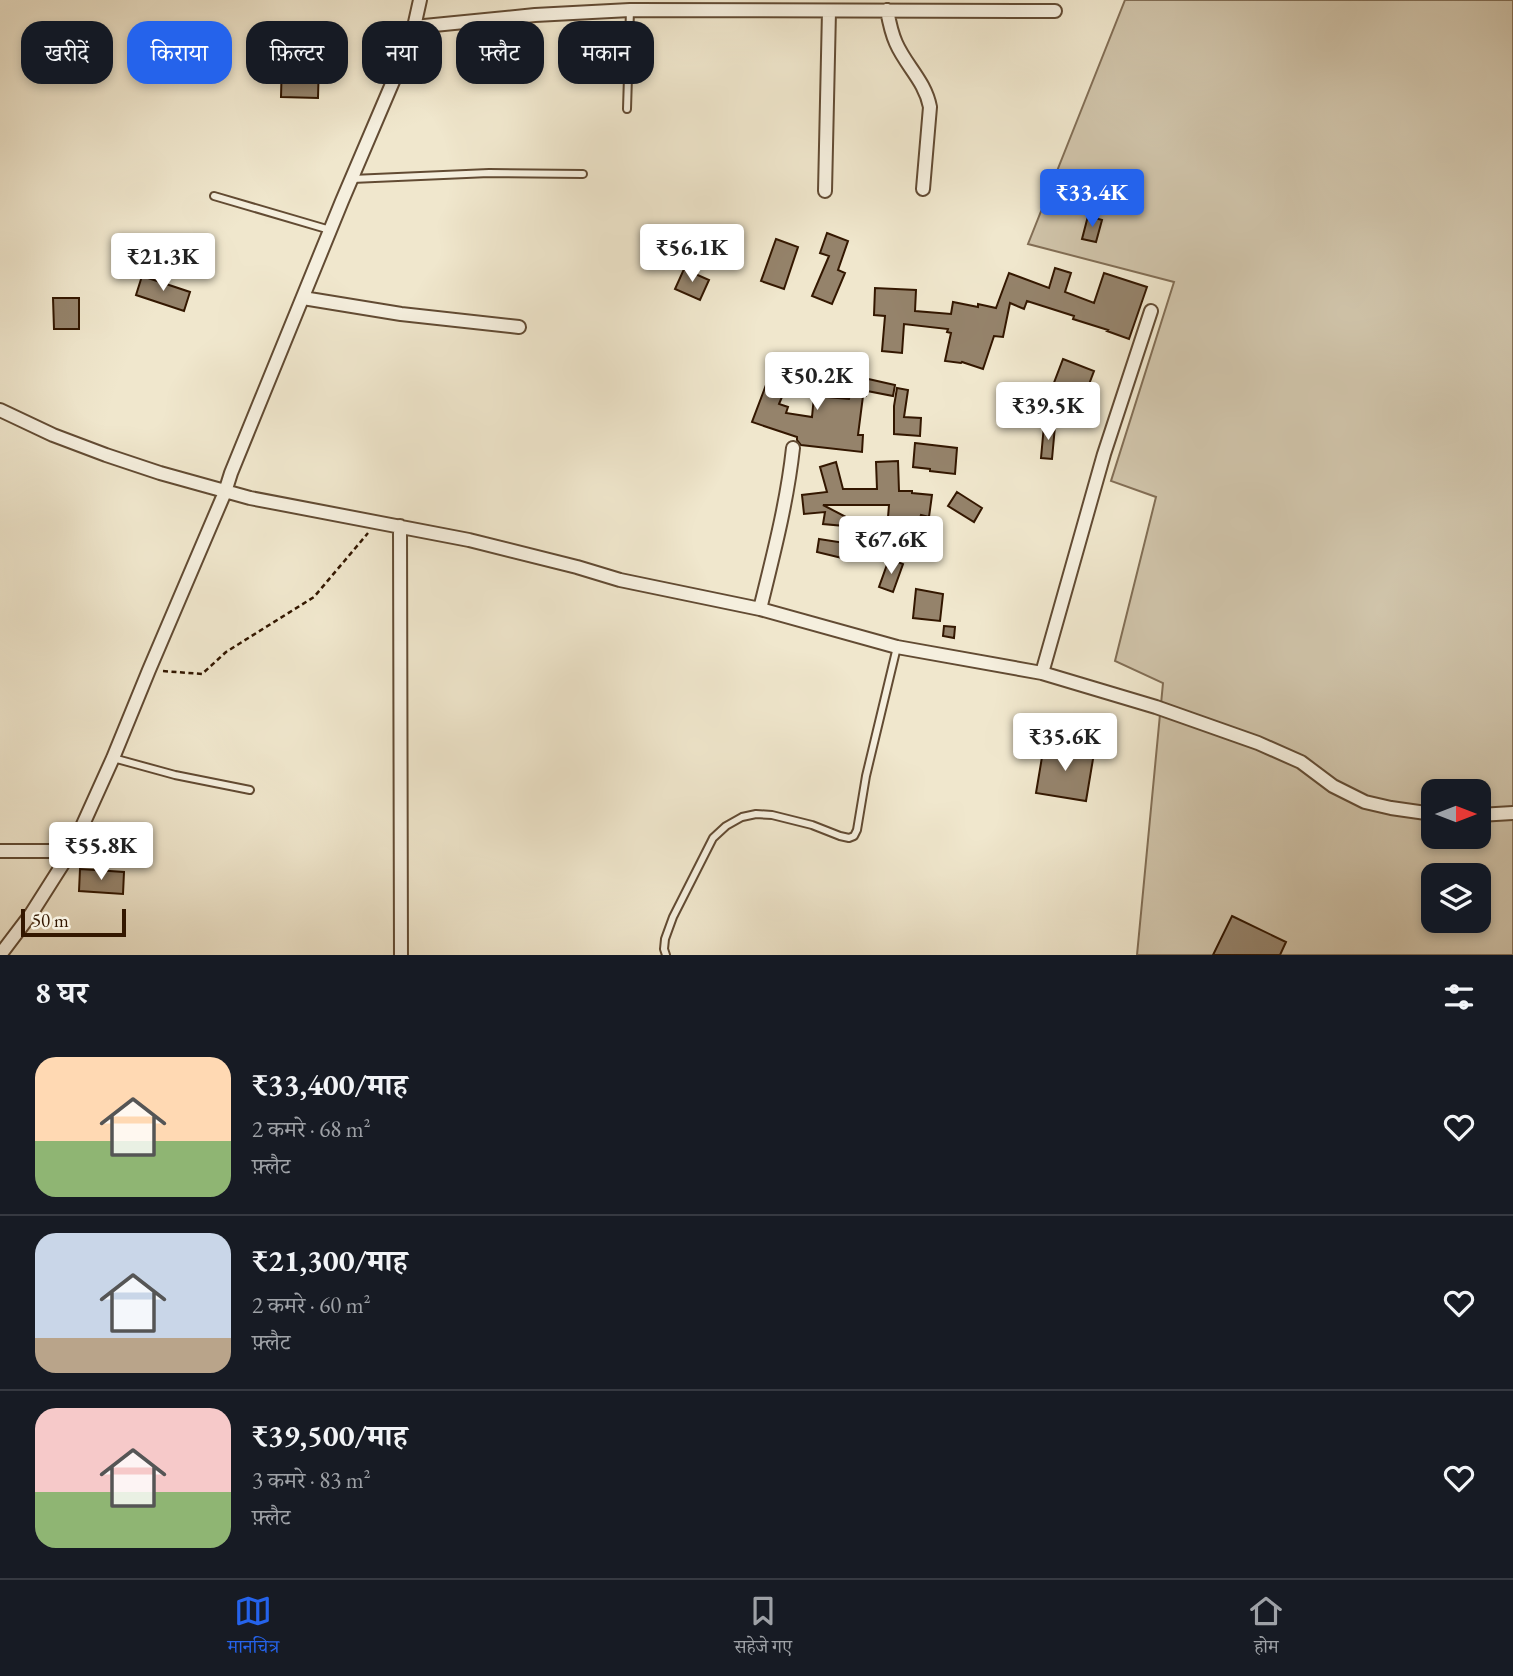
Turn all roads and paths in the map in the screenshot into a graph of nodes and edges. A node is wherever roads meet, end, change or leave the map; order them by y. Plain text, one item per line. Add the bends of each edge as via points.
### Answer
1 (420, 0) edge
2 (815, 6) edge
3 (630, 10) junction
4 (887, 10) junction
5 (830, 11) junction
6 (1055, 11) dead end
7 (415, 21) edge
8 (442, 24) edge
9 (392, 84) edge
10 (627, 108) dead end
11 (583, 174) dead end
12 (352, 179) junction
13 (923, 189) dead end
14 (825, 191) dead end
15 (215, 196) dead end
16 (331, 230) junction
17 (303, 298) junction
18 (1152, 311) dead end
19 (519, 327) dead end
20 (0, 410) edge
21 (793, 448) dead end
22 (225, 492) junction
23 (377, 522) junction
24 (400, 526) junction
25 (760, 610) junction
26 (897, 647) junction
27 (149, 670) junction
28 (1042, 673) junction
29 (113, 758) junction
30 (250, 790) dead end
31 (1421, 812) edge
32 (1513, 813) edge
33 (1491, 815) edge
34 (0, 851) edge
35 (71, 851) junction
36 (1, 955) edge
37 (401, 955) edge
38 (666, 955) edge

1 - 7 street
2 - 3 street
2 - 5 street
3 - 8 street
3 - 10 lane
4 - 5 street
4 - 6 street
4 - 13 street via 896,43 928,97
5 - 14 street
9 - 12 street
11 - 12 lane
12 - 16 street
15 - 16 lane
16 - 17 street
17 - 19 street
17 - 22 street
18 - 28 street via 1104,454
20 - 22 street via 106,455
21 - 25 street via 783,518
22 - 23 street
22 - 27 street
23 - 24 street
23 - 27 path via 314,597 226,652 202,674
24 - 25 street
24 - 37 street
25 - 26 street
26 - 28 street
26 - 38 lane via 858,830 849,838 756,814 726,826 713,838 673,917
27 - 29 street
28 - 31 street via 1156,706 1258,743 1301,762 1365,802
29 - 30 lane
29 - 35 street
32 - 33 street
34 - 35 street
35 - 36 street

